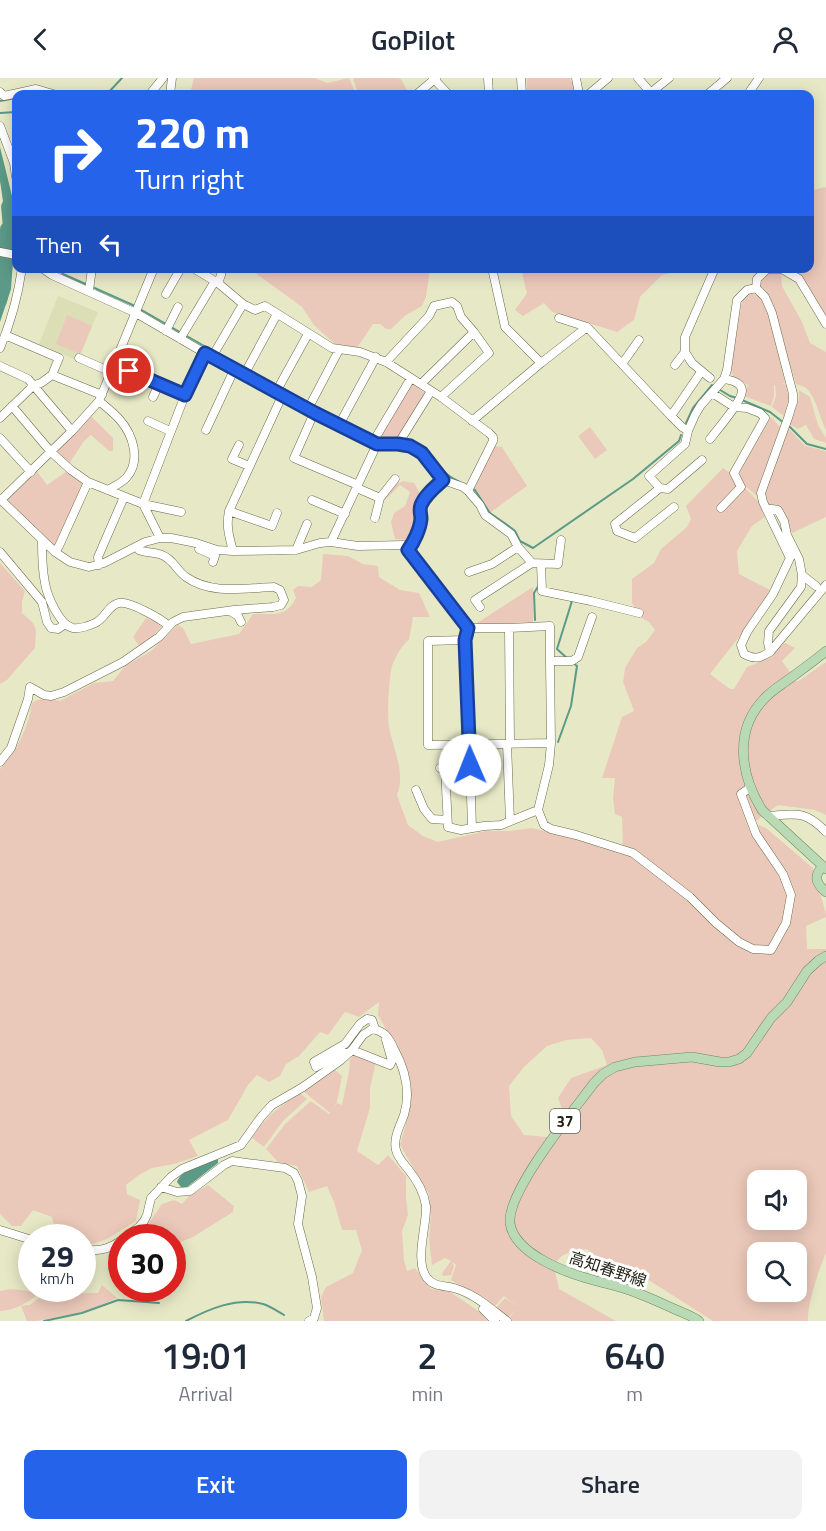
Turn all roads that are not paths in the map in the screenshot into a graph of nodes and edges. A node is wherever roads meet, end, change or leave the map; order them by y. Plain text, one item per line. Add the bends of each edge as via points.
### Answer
1 (163, 78) edge
2 (434, 78) edge
3 (608, 78) edge
4 (669, 78) edge
5 (727, 78) edge
6 (153, 90) edge
7 (421, 90) edge
8 (444, 90) edge
9 (594, 90) edge
10 (655, 90) edge
11 (713, 90) edge
12 (0, 126) edge
13 (12, 158) edge
14 (21, 273) edge
15 (58, 273) edge
16 (91, 273) edge
17 (152, 273) edge
18 (179, 273) edge
19 (202, 273) edge
20 (221, 273) edge
21 (493, 273) edge
22 (713, 273) edge
23 (764, 273) edge
24 (789, 273) edge
25 (217, 282) junction
26 (89, 286) junction
27 (756, 288) junction
28 (166, 294) dead end
29 (243, 304) junction
30 (178, 307) dead end
31 (137, 310) junction
32 (277, 314) junction
33 (559, 318) dead end
34 (826, 324) edge
35 (587, 327) junction
36 (166, 330) junction
37 (474, 332) junction
38 (308, 334) junction
39 (5, 335) junction
40 (180, 339) junction
41 (639, 340) dead end
42 (0, 348) edge
43 (339, 350) junction
44 (686, 352) junction
45 (208, 355) junction
46 (376, 357) junction
47 (79, 358) dead end
48 (386, 362) junction
49 (541, 363) junction
50 (622, 364) junction
51 (675, 365) dead end
52 (0, 366) edge
53 (113, 368) junction
54 (234, 370) junction
55 (701, 372) junction
56 (52, 375) junction
57 (244, 375) junction
58 (411, 378) junction
59 (710, 378) dead end
60 (724, 379) junction
61 (159, 384) junction
62 (421, 384) junction
63 (34, 385) junction
64 (431, 391) junction
65 (712, 393) junction
66 (279, 394) junction
67 (185, 395) junction
68 (153, 397) dead end
69 (441, 397) junction
70 (100, 398) junction
71 (736, 405) junction
72 (12, 406) junction
73 (311, 411) junction
74 (671, 416) junction
75 (0, 418) edge
76 (341, 421) junction
77 (472, 421) junction
78 (148, 422) dead end
79 (206, 430) dead end
80 (72, 431) junction
81 (170, 431) junction
82 (688, 431) junction
83 (0, 438) edge
84 (710, 439) dead end
85 (376, 441) junction
86 (400, 441) junction
87 (238, 445) dead end
88 (51, 452) junction
89 (232, 459) junction
90 (702, 460) dead end
91 (249, 466) junction
92 (228, 468) dead end
93 (31, 472) junction
94 (395, 479) dead end
95 (443, 480) junction
96 (87, 482) junction
97 (357, 487) junction
98 (660, 488) junction
99 (108, 490) junction
100 (468, 490) junction
101 (124, 497) junction
102 (380, 498) junction
103 (1, 500) edge
104 (311, 500) dead end
105 (143, 504) junction
106 (674, 507) dead end
107 (766, 507) junction
108 (721, 508) dead end
109 (229, 511) junction
110 (181, 512) dead end
111 (277, 513) dead end
112 (345, 514) junction
113 (375, 518) dead end
114 (308, 524) dead end
115 (160, 538) junction
116 (561, 540) dead end
117 (42, 541) junction
118 (331, 542) junction
119 (200, 544) junction
120 (137, 546) junction
121 (518, 547) junction
122 (296, 550) junction
123 (408, 550) junction
124 (233, 551) junction
125 (0, 552) edge
126 (55, 552) junction
127 (213, 562) dead end
128 (532, 563) junction
129 (541, 564) junction
130 (99, 565) junction
131 (469, 572) dead end
132 (802, 576) junction
133 (826, 585) edge
134 (816, 586) dead end
135 (480, 607) dead end
136 (230, 611) junction
137 (639, 613) dead end
138 (592, 617) dead end
139 (242, 622) dead end
140 (65, 624) junction
141 (169, 626) junction
142 (468, 628) junction
143 (509, 628) junction
144 (465, 640) junction
145 (826, 651) edge
146 (771, 652) junction
147 (550, 661) junction
148 (550, 743) junction
149 (508, 744) junction
150 (469, 745) junction
151 (0, 762) edge
152 (440, 768) dead end
153 (751, 787) junction
154 (416, 790) dead end
155 (538, 810) junction
156 (768, 816) junction
157 (447, 820) junction
158 (510, 822) junction
159 (472, 828) junction
160 (826, 832) edge
161 (824, 868) edge
162 (826, 892) edge
163 (826, 956) edge
164 (379, 1031) junction
165 (351, 1051) junction
166 (161, 1186) junction
167 (141, 1224) edge
168 (0, 1230) edge
169 (18, 1236) edge
170 (456, 1288) junction
171 (309, 1321) edge
172 (495, 1321) edge
173 (507, 1321) edge
174 (699, 1321) edge

1 - 6 street
2 - 7 street
2 - 8 street
3 - 9 street
4 - 10 street
5 - 11 street
12 - 13 street
14 - 39 street
15 - 26 street
16 - 26 street
17 - 31 street
18 - 28 street
19 - 25 street
20 - 25 street
21 - 49 street via 506,327
22 - 44 street via 685,337
23 - 27 street via 757,279
24 - 34 street via 799,279
25 - 29 street
25 - 40 street
26 - 31 street
27 - 60 street via 747,290 738,300
27 - 107 street via 765,297 771,313 793,394 761,493
29 - 32 street via 255,310 265,306
29 - 45 street
30 - 36 street
31 - 36 street
31 - 53 street
32 - 38 street
32 - 57 street
33 - 35 street
35 - 49 street
35 - 50 street
36 - 40 street
37 - 48 street via 452,302 435,306
37 - 62 street
37 - 69 street via 489,353
38 - 43 street
38 - 66 street
39 - 42 street
39 - 56 street via 59,358
40 - 45 street
41 - 50 street
43 - 46 street
43 - 73 street
44 - 51 street
44 - 55 street
45 - 54 street
45 - 67 street
46 - 48 street
46 - 76 street
47 - 53 street
48 - 58 street
49 - 77 street
50 - 74 street
52 - 63 street
53 - 61 street
53 - 70 street
54 - 57 street
54 - 79 street
55 - 59 street
55 - 74 street
56 - 63 street
56 - 70 street
57 - 66 street
58 - 62 street
58 - 85 street
60 - 65 street
60 - 71 street via 740,385 742,392
61 - 67 street
61 - 68 street
62 - 64 street
63 - 72 street
63 - 80 street
64 - 69 street
64 - 86 street
65 - 71 street
65 - 82 street via 700,405
66 - 73 street
66 - 91 street
67 - 81 street
69 - 77 street
70 - 80 street
70 - 99 street via 121,420 135,452 129,475
71 - 84 street
71 - 108 street via 765,418 734,473 741,487
72 - 75 street
72 - 88 street
73 - 76 street
73 - 97 street via 294,458
74 - 82 street
76 - 85 street
77 - 100 street via 489,433 493,441
78 - 81 street
80 - 88 street
81 - 105 street
82 - 98 street via 685,444 649,476
83 - 93 street
85 - 86 street
85 - 97 street
86 - 95 street via 422,453
87 - 89 street
88 - 93 street
88 - 96 street
89 - 91 street
89 - 92 street
90 - 98 street via 668,489
91 - 109 street
93 - 103 street
94 - 102 street
95 - 100 street
95 - 123 street via 423,501 420,523
96 - 99 street
96 - 126 street
97 - 102 street
97 - 112 street
98 - 106 street via 615,524 617,531 635,538
99 - 101 street
100 - 121 street via 485,515 511,534
101 - 105 street
101 - 130 street via 98,557
102 - 113 street
103 - 117 street
104 - 112 street
105 - 110 street
105 - 115 street
107 - 132 street via 778,510 784,521
107 - 146 street via 790,558 741,645 744,654 753,658
109 - 111 street via 272,526
109 - 124 street via 228,532
112 - 118 street
114 - 122 street
115 - 119 street
115 - 120 street
116 - 129 street via 558,564
117 - 126 street
117 - 140 street via 45,583
118 - 122 street
118 - 123 street via 405,545
119 - 124 street
119 - 127 street via 199,549 215,556
120 - 130 street
120 - 136 street via 143,552 170,559 186,578 202,585 215,589 274,587 284,600 278,606
121 - 128 street
121 - 131 street via 492,564
122 - 124 street
123 - 142 street
125 - 140 street via 42,602 51,628 58,630
126 - 130 street via 70,562 89,567
128 - 129 street
128 - 135 street via 475,600
129 - 137 street via 542,591
132 - 134 street
132 - 146 street via 801,587 770,631
133 - 146 street
136 - 139 street
136 - 141 street via 183,617
138 - 147 street via 578,657 572,661
140 - 141 street via 80,628 97,622 118,603 126,603
141 - 151 street via 123,662 64,692 44,695 30,687 11,748
142 - 143 street
142 - 144 street
143 - 147 street via 550,626
143 - 149 street
144 - 150 street
144 - 150 street via 428,641 428,745
145 - 153 main road via 773,691 751,718 744,740 745,771
147 - 148 street
148 - 149 street
148 - 155 street
149 - 150 street
149 - 158 street
150 - 159 street
152 - 157 street via 445,768
153 - 155 street via 741,794 756,834 783,874 791,895 786,923 771,950 753,949 739,942 633,853 550,829
153 - 156 main road
154 - 157 street via 432,819
155 - 158 street
156 - 160 street via 800,813
156 - 161 main road
157 - 159 street via 448,827
158 - 159 street
161 - 162 main road via 816,878
163 - 174 main road, 高知春野線 / 37 via 807,971 787,1002 738,1059 720,1062 692,1057 635,1062 615,1066 603,1074 541,1153 511,1211 514,1235 550,1265 636,1292
164 - 165 street via 372,1029 363,1035
164 - 165 street via 392,1061 390,1065
164 - 165 street via 367,1019 345,1044 314,1062 316,1067
164 - 170 street via 387,1035 402,1062 407,1083 396,1150 423,1192 426,1207 421,1259 431,1281
165 - 166 street via 272,1105 241,1145 182,1169
166 - 167 street via 151,1198
166 - 171 street via 177,1192 190,1191 232,1161 285,1168 294,1173 302,1196 298,1224 317,1308
168 - 169 street
170 - 172 street
170 - 173 street

